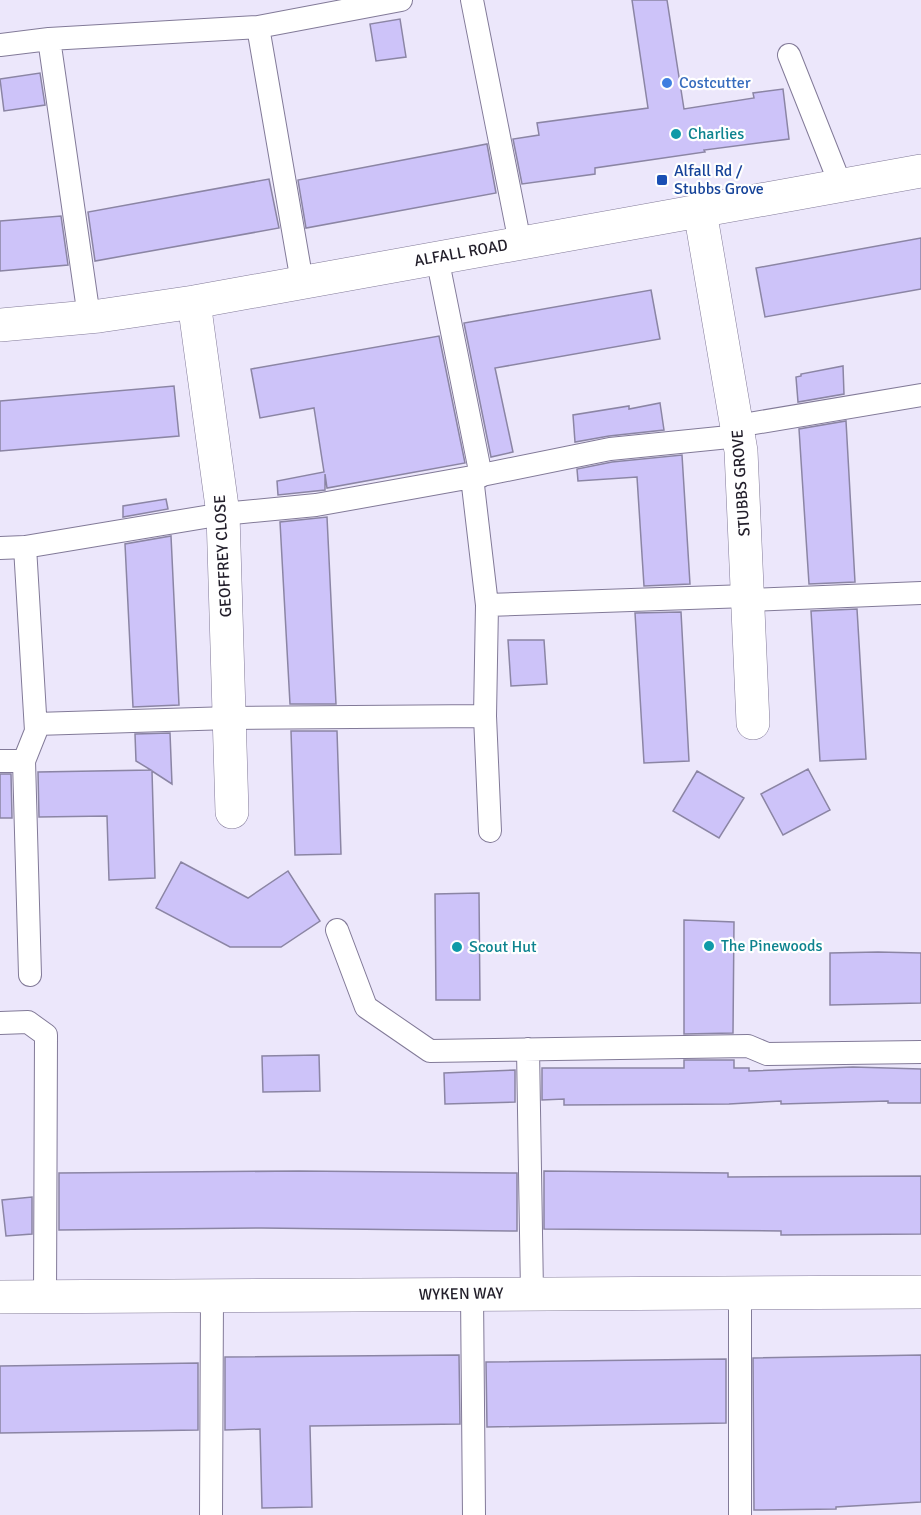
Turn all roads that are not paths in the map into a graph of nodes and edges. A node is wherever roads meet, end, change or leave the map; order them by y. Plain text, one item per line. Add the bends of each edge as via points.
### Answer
1 (401, 0) edge
2 (472, 0) edge
3 (258, 27) junction
4 (49, 39) junction
5 (0, 45) edge
6 (789, 55) dead end
7 (921, 171) edge
8 (841, 186) junction
9 (700, 211) junction
10 (520, 243) junction
11 (437, 257) junction
12 (302, 282) junction
13 (195, 302) junction
14 (89, 317) junction
15 (0, 325) edge
16 (921, 395) edge
17 (738, 431) junction
18 (476, 477) junction
19 (223, 514) junction
20 (25, 547) junction
21 (0, 548) edge
22 (921, 593) edge
23 (748, 598) junction
24 (487, 605) junction
25 (485, 716) junction
26 (230, 718) junction
27 (753, 723) dead end
28 (36, 724) junction
29 (0, 761) edge
30 (24, 761) junction
31 (232, 812) dead end
32 (490, 831) dead end
33 (337, 930) dead end
34 (30, 975) dead end
35 (0, 1023) edge
36 (528, 1049) junction
37 (921, 1052) edge
38 (740, 1292) junction
39 (921, 1292) edge
40 (532, 1293) junction
41 (472, 1294) junction
42 (45, 1296) junction
43 (212, 1296) junction
44 (0, 1297) edge
45 (211, 1515) edge
46 (474, 1515) edge
47 (740, 1515) edge

1 - 3 lane
2 - 10 lane
3 - 4 lane
3 - 12 lane
4 - 5 lane
4 - 14 lane
6 - 8 lane
7 - 8 street, ALFALL ROAD
8 - 9 street, ALFALL ROAD
9 - 10 street, ALFALL ROAD
9 - 17 street, STUBBS GROVE
10 - 11 street, ALFALL ROAD
11 - 12 street, ALFALL ROAD
11 - 18 lane
12 - 13 street, ALFALL ROAD
13 - 14 street, ALFALL ROAD
13 - 19 street, GEOFFREY CLOSE
14 - 15 street, ALFALL ROAD
16 - 17 lane
17 - 18 lane via 610,449
17 - 23 street, STUBBS GROVE
18 - 19 lane via 316,505
18 - 24 lane
19 - 20 lane
19 - 26 street, GEOFFREY CLOSE
20 - 21 lane
20 - 28 lane
22 - 23 lane
23 - 24 lane
23 - 27 street, STUBBS GROVE
24 - 25 lane
25 - 26 lane
25 - 32 lane
26 - 28 lane
26 - 31 street, GEOFFREY CLOSE
28 - 30 lane
29 - 30 lane
30 - 34 lane
33 - 36 lane via 366,1007 430,1051
35 - 42 lane via 28,1022 46,1035
36 - 37 lane via 748,1046 767,1054
36 - 40 lane
38 - 39 street, WYKEN WAY
38 - 40 street, WYKEN WAY
38 - 47 lane
40 - 41 street, WYKEN WAY
41 - 43 street, WYKEN WAY
41 - 46 lane
42 - 43 street, WYKEN WAY
42 - 44 street, WYKEN WAY
43 - 45 lane

